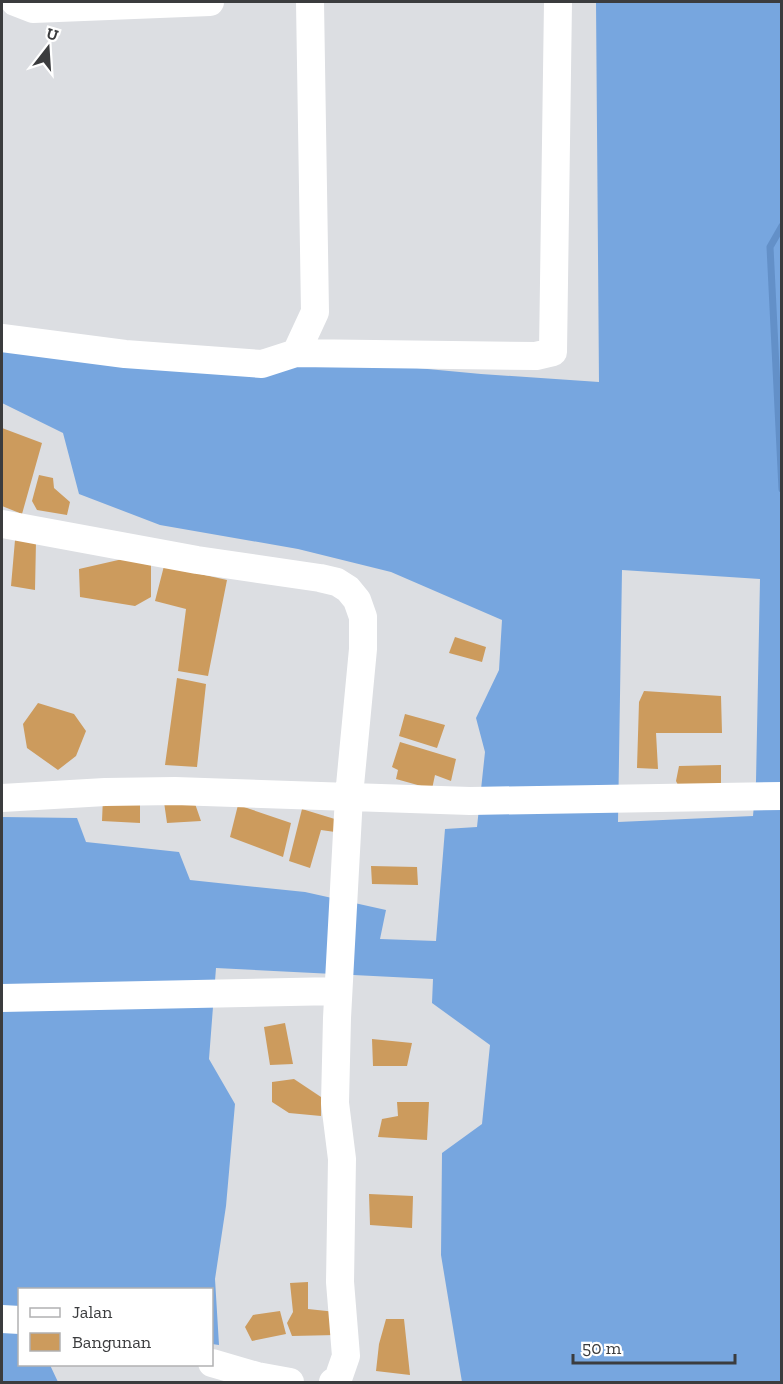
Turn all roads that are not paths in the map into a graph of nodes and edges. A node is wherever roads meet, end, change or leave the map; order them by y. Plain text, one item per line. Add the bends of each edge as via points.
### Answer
1 (15, 2) edge
2 (210, 2) edge
3 (310, 2) edge
4 (558, 2) edge
5 (2, 338) edge
6 (296, 353) junction
7 (2, 524) edge
8 (349, 796) junction
9 (774, 796) edge
10 (2, 798) edge
11 (338, 991) junction
12 (2, 998) edge
13 (2, 1319) edge
14 (18, 1320) edge
15 (213, 1363) edge
16 (290, 1383) edge
17 (333, 1383) edge

1 - 2 street via 33,9
3 - 6 street via 315,312
4 - 6 street via 553,352 536,356
5 - 6 street via 125,354 262,364
7 - 8 street via 320,578 348,589 363,617
8 - 9 street via 470,801
8 - 10 street via 175,791
8 - 11 street
11 - 12 street
11 - 17 street via 335,1103 342,1159 340,1282 346,1356
13 - 14 street
15 - 16 street

